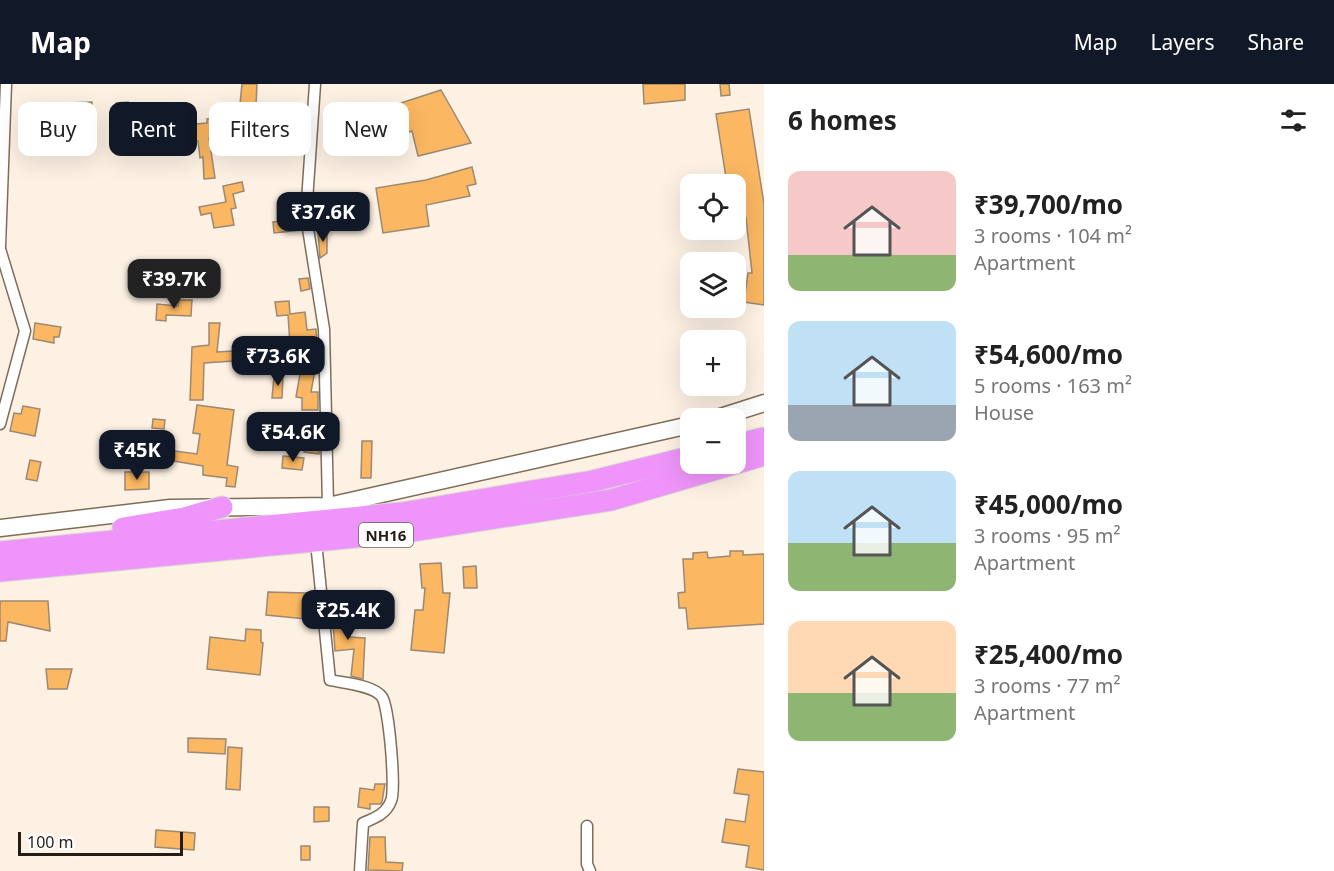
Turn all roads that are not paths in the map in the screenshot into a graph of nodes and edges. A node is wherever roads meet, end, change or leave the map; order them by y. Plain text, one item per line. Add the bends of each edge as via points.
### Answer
1 (6, 84) edge
2 (315, 84) edge
3 (0, 248) edge
4 (764, 403) edge
5 (746, 409) edge
6 (0, 424) edge
7 (680, 427) edge
8 (764, 438) edge
9 (746, 442) edge
10 (764, 455) edge
11 (680, 460) edge
12 (328, 506) junction
13 (222, 507) junction
14 (0, 528) edge
15 (316, 542) junction
16 (41, 549) junction
17 (0, 552) edge
18 (0, 571) edge
19 (587, 826) dead end
20 (360, 871) edge
21 (590, 871) edge

1 - 3 street
2 - 12 street via 306,216 324,329
3 - 6 street via 25,331
4 - 5 street
7 - 12 street
8 - 9 highway
10 - 15 highway, NH16 via 611,500
11 - 16 highway, NH16 via 593,482 402,513
12 - 13 street
13 - 14 street via 171,508
13 - 16 highway via 184,518 96,532
15 - 18 highway, NH16
15 - 20 street via 330,680 372,690 381,696 389,718 392,800 381,815 363,823
16 - 17 highway, NH16
19 - 21 street

